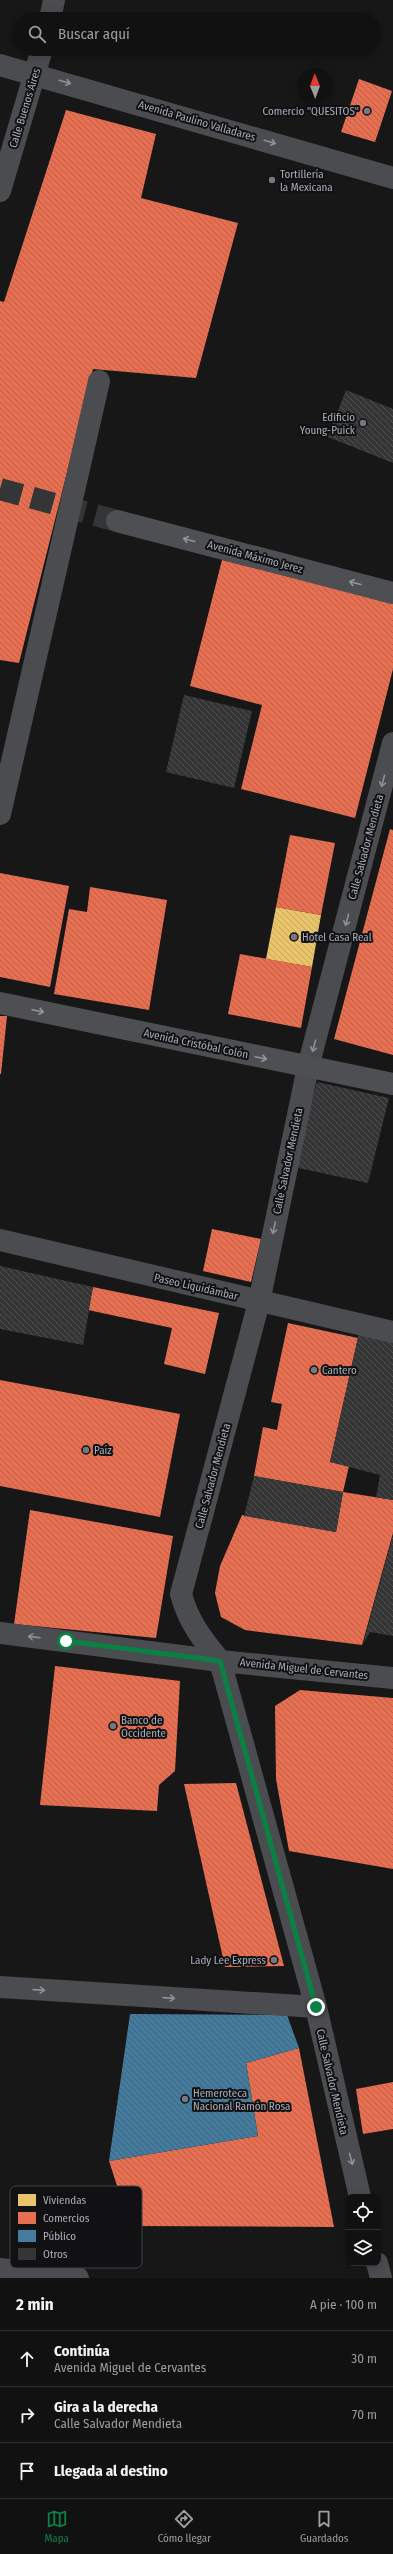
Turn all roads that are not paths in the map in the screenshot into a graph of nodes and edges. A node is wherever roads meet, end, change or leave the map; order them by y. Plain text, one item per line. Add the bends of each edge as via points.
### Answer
1 (54, 0) edge
2 (51, 12) edge
3 (40, 56) edge
4 (0, 65) edge
5 (36, 74) junction
6 (393, 178) edge
7 (0, 191) edge
8 (99, 381) dead end
9 (117, 521) tunnel mouth
10 (393, 593) edge
11 (393, 743) edge
12 (0, 814) edge
13 (0, 1003) edge
14 (308, 1067) junction
15 (393, 1084) edge
16 (0, 1240) edge
17 (259, 1302) junction
18 (393, 1332) edge
19 (0, 1633) edge
20 (220, 1661) junction
21 (393, 1678) edge
22 (0, 1987) edge
23 (316, 2007) junction
24 (359, 2194) edge
25 (378, 2266) edge
26 (0, 2269) edge
27 (78, 2278) edge
28 (381, 2278) edge

1 - 2 street
3 - 5 street, Calle Buenos Aires
4 - 5 street, Avenida Paulino Valladares
5 -> 6 street, Avenida Paulino Valladares
5 - 7 street, Calle Buenos Aires
8 - 12 street
10 -> 9 main road, Avenida Máximo Jerez
11 -> 14 street, Calle Salvador Mendieta
13 -> 14 main road, Avenida Cristóbal Colón
14 - 15 main road, Avenida Cristóbal Colón
14 -> 17 street, Calle Salvador Mendieta
16 - 17 street, Paseo Liquidámbar
17 - 18 street, Paseo Liquidámbar
17 - 20 street, Calle Salvador Mendieta via 181,1594 186,1613 198,1634
20 -> 19 street, Avenida Miguel de Cervantes
20 - 21 street, Avenida Miguel de Cervantes
20 - 23 street, Calle Salvador Mendieta
22 -> 23 street
23 -> 24 street, Calle Salvador Mendieta
25 - 28 street
26 - 27 street

